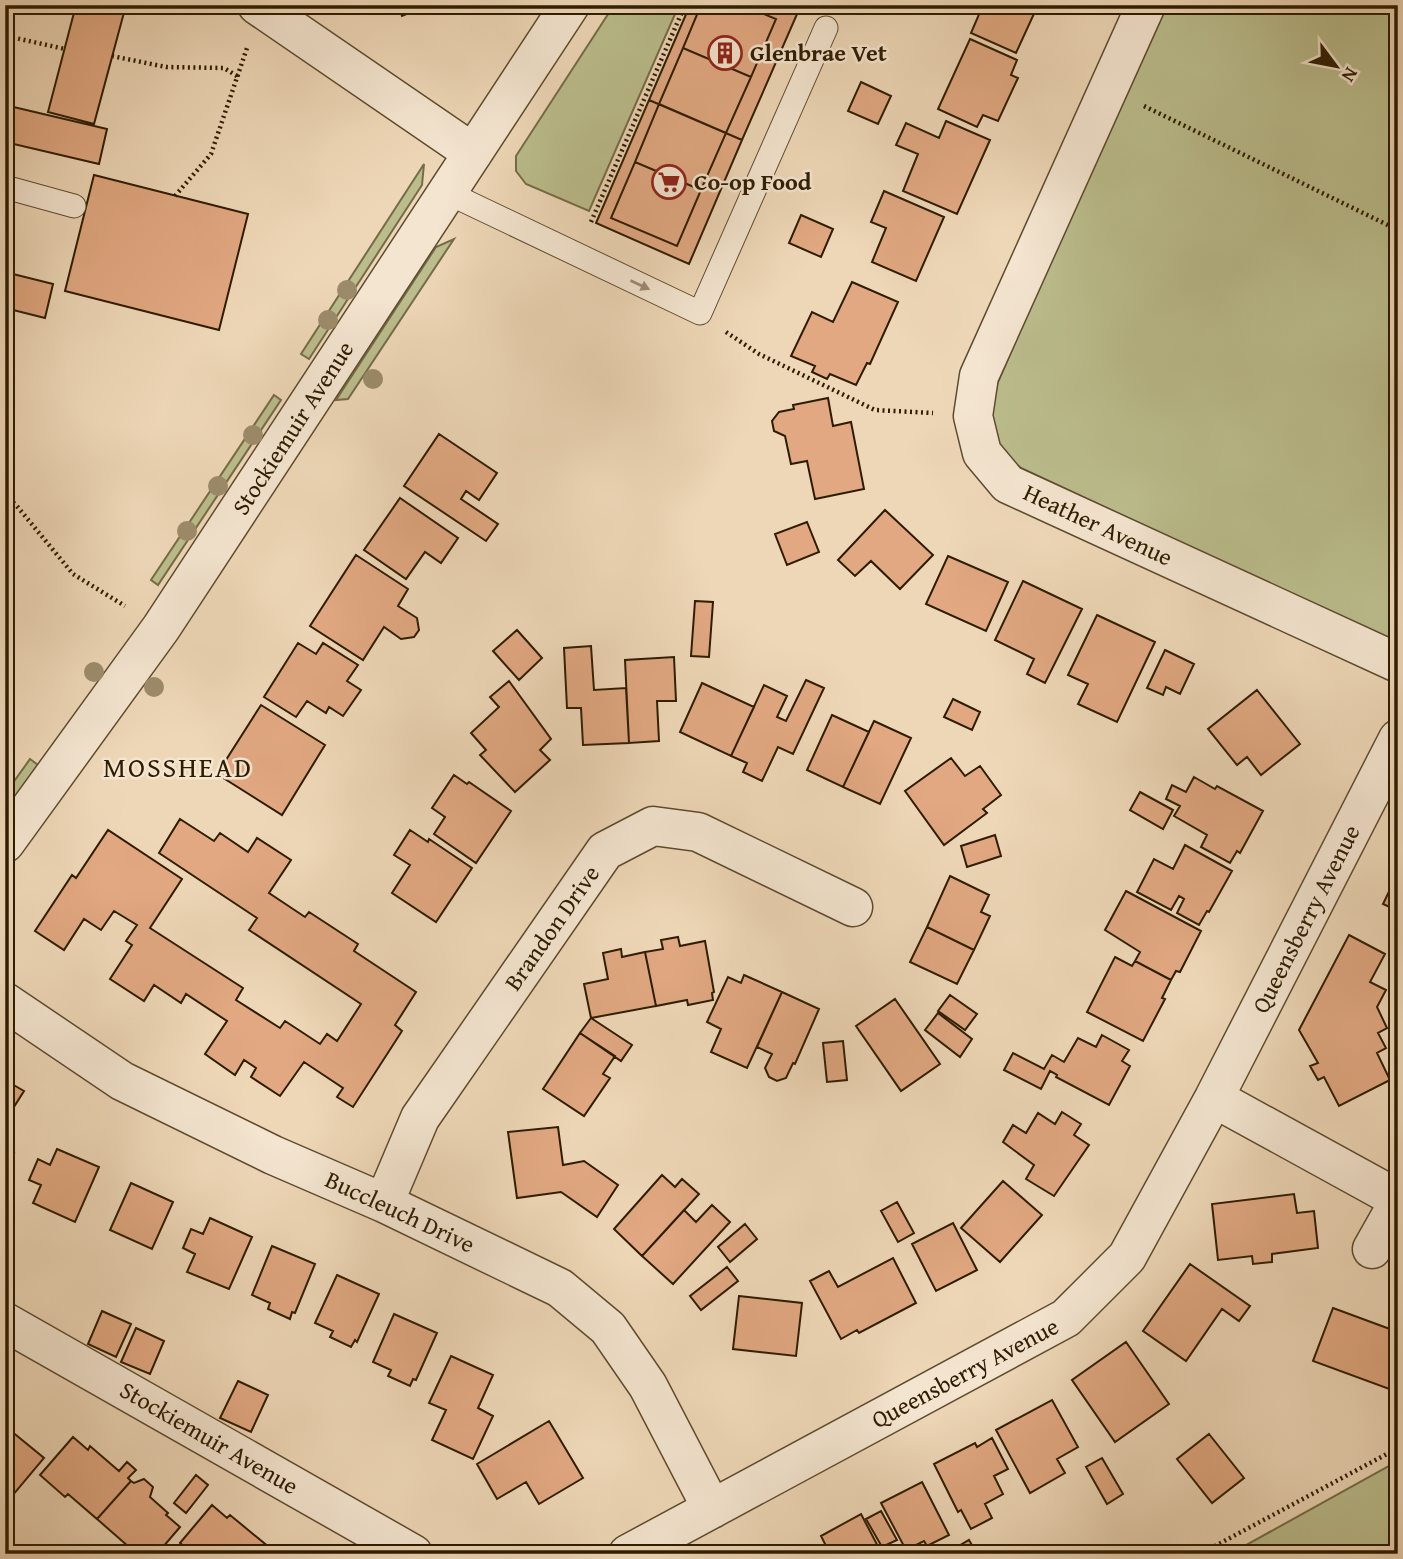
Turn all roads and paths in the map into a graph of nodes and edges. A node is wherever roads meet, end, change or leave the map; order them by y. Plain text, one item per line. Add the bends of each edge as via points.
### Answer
1 (570, 5) edge
2 (685, 5) edge
3 (1146, 5) edge
4 (258, 6) edge
5 (825, 28) dead end
6 (5, 30) edge
7 (65, 49) dead end
8 (112, 56) dead end
9 (237, 76) junction
10 (1108, 89) junction
11 (473, 153) junction
12 (5, 187) edge
13 (448, 193) junction
14 (175, 196) dead end
15 (74, 206) dead end
16 (591, 222) dead end
17 (1398, 230) edge
18 (700, 313) junction
19 (973, 416) junction
20 (5, 495) edge
21 (125, 606) dead end
22 (1398, 663) edge
23 (1398, 739) edge
24 (5, 843) edge
25 (853, 907) dead end
26 (5, 1002) edge
27 (1214, 1098) junction
28 (1398, 1201) edge
29 (384, 1203) junction
30 (1371, 1250) dead end
31 (5, 1322) edge
32 (1398, 1448) edge
33 (712, 1509) junction
34 (5, 1541) edge
35 (31, 1554) edge
36 (413, 1554) edge
37 (628, 1554) edge
38 (1200, 1554) edge

1 - 11 street, Stockiemuir Avenue
2 - 16 path
3 - 10 street, Heather Avenue
4 - 9 path
4 - 11 street
5 - 18 lane
6 - 7 path via 12,37
8 - 9 path via 166,66 224,68
9 - 14 path via 211,155
10 - 17 path
10 - 19 street, Heather Avenue via 979,376
11 - 13 street, Stockiemuir Avenue
12 - 15 lane
13 -> 18 lane
13 - 24 street, Stockiemuir Avenue via 161,628
18 - 19 path via 759,354 875,410
19 - 22 street, Heather Avenue via 982,453 1008,484
20 - 21 path via 73,573
23 - 27 street, Queensberry Avenue
25 - 29 street, Brandon Drive via 698,832 653,826 605,851 421,1118
26 - 29 street, Buccleuch Drive via 122,1081 273,1156
27 - 28 street
27 - 33 street, Queensberry Avenue via 1127,1257 1066,1318
28 - 30 street
29 - 33 street, Buccleuch Drive via 560,1288 608,1328 648,1386
31 - 36 street, Stockiemuir Avenue
32 - 38 path
33 - 37 street, Queensberry Avenue
34 - 35 path

